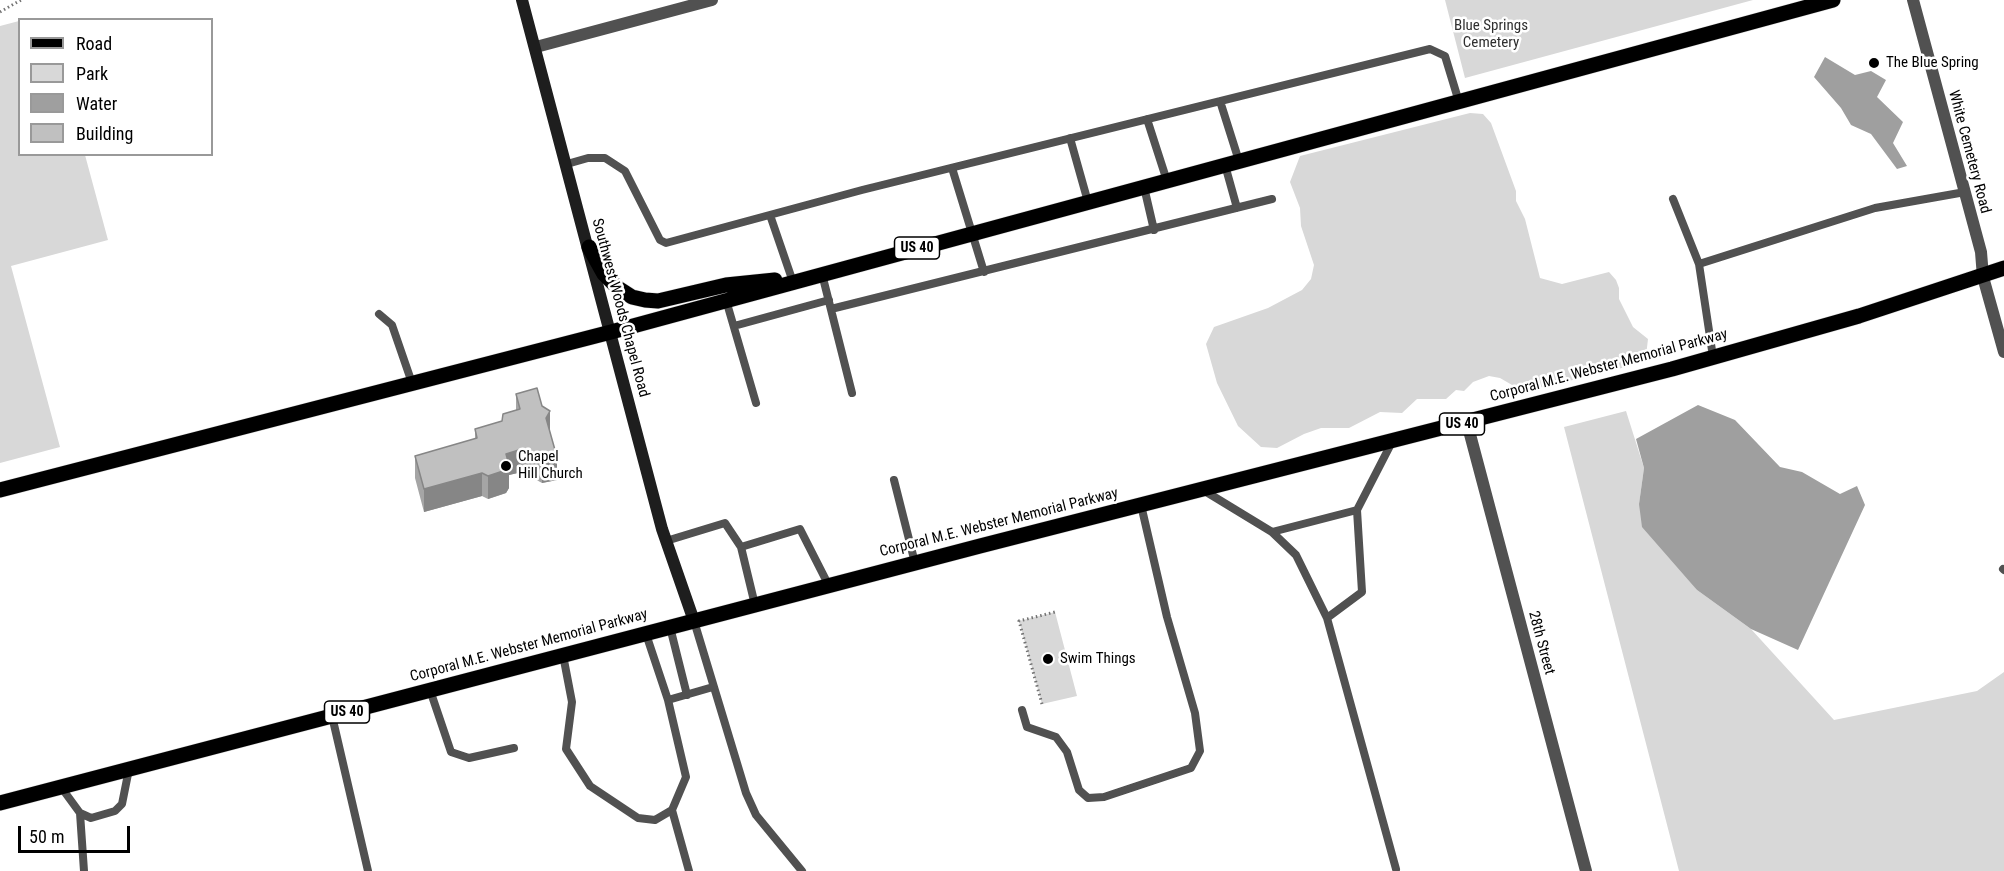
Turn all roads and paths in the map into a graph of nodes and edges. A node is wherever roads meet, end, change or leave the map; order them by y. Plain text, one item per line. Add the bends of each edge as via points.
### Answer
1 (21, 0) edge
2 (522, 0) edge
3 (712, 0) edge
4 (1833, 0) edge
5 (1913, 0) edge
6 (0, 12) edge
7 (536, 47) junction
8 (1220, 101) junction
9 (1459, 102) junction
10 (1147, 119) junction
11 (1070, 138) junction
12 (1232, 163) junction
13 (567, 164) junction
14 (952, 168) junction
15 (1167, 181) junction
16 (1144, 187) junction
17 (1965, 192) junction
18 (1673, 199) dead end
19 (1272, 200) dead end
20 (1088, 202) junction
21 (1237, 208) junction
22 (770, 215) junction
23 (1154, 230) junction
24 (973, 233) junction
25 (589, 247) junction
26 (1699, 264) junction
27 (2004, 268) edge
28 (984, 272) junction
29 (822, 274) junction
30 (1983, 277) junction
31 (793, 282) junction
32 (726, 300) junction
33 (830, 305) junction
34 (379, 314) dead end
35 (734, 326) junction
36 (611, 332) junction
37 (2004, 352) edge
38 (1713, 357) junction
39 (412, 383) junction
40 (852, 393) dead end
41 (756, 402) dead end
42 (1467, 423) junction
43 (1392, 442) junction
44 (894, 480) dead end
45 (0, 490) edge
46 (1203, 490) junction
47 (1141, 505) junction
48 (1357, 510) junction
49 (1272, 532) junction
50 (666, 541) junction
51 (741, 547) junction
52 (915, 563) junction
53 (829, 586) junction
54 (755, 605) junction
55 (1054, 612) dead end
56 (1327, 618) junction
57 (694, 621) junction
58 (670, 627) junction
59 (646, 633) junction
60 (563, 655) junction
61 (713, 687) junction
62 (430, 690) junction
63 (687, 695) junction
64 (668, 700) junction
65 (1042, 704) dead end
66 (1022, 710) dead end
67 (332, 716) junction
68 (514, 748) dead end
69 (129, 769) junction
70 (61, 787) junction
71 (0, 803) edge
72 (672, 810) junction
73 (80, 813) junction
74 (1396, 869) dead end
75 (84, 871) edge
76 (368, 871) edge
77 (689, 871) edge
78 (802, 871) edge
79 (1586, 871) edge

1 - 6 path
2 - 7 main road, Southwest Woods Chapel Road
3 - 7 street
4 - 9 main road, US 40
5 - 17 street, White Cemetery Road
7 - 13 main road, Southwest Woods Chapel Road
8 - 9 lane via 1430,49 1445,56
8 - 10 lane
8 - 12 lane
9 - 12 main road, US 40
10 - 11 lane
10 - 15 lane
11 - 14 lane
11 - 20 lane
12 - 15 main road, US 40
12 - 21 lane
13 - 22 lane via 605,158 625,171 660,240 666,243
13 - 25 main road, Southwest Woods Chapel Road
14 - 22 lane
14 - 24 lane
15 - 16 main road, US 40
16 - 20 main road, US 40
16 - 23 lane
17 - 26 lane via 1875,208
17 - 30 street, White Cemetery Road via 1981,252
18 - 26 lane
19 - 21 lane
20 - 24 main road, US 40
21 - 23 lane
22 - 31 lane
23 - 28 lane
24 - 28 lane
24 - 29 main road, US 40
25 - 31 main road via 604,274 618,288 645,300 658,301 765,280
25 - 36 main road, Southwest Woods Chapel Road
26 - 38 lane
27 - 30 main road, Corporal M.E. Webster Memorial Parkway / US 40
28 - 33 lane
29 - 31 main road, US 40
29 - 33 lane
30 - 37 street, White Cemetery Road
30 - 38 main road, Corporal M.E. Webster Memorial Parkway / US 40
31 - 32 main road, US 40
32 - 35 lane
32 - 36 main road, US 40
33 - 35 lane
33 - 40 lane
34 - 39 lane via 392,325
35 - 41 lane
36 - 39 main road, US 40
36 - 50 main road, Southwest Woods Chapel Road
38 - 42 main road, Corporal M.E. Webster Memorial Parkway / US 40
39 - 45 main road, US 40
42 - 43 main road, Corporal M.E. Webster Memorial Parkway / US 40
42 - 79 street, 28th Street
43 - 46 main road, Corporal M.E. Webster Memorial Parkway / US 40
43 - 48 lane
44 - 52 lane
46 - 47 main road, Corporal M.E. Webster Memorial Parkway / US 40
46 - 49 lane
47 - 52 main road, Corporal M.E. Webster Memorial Parkway / US 40
47 - 66 lane via 1195,713 1200,751 1191,768 1104,797 1088,798 1078,790 1067,752 1056,737 1027,727
48 - 49 lane
48 - 56 lane via 1362,592
49 - 56 lane via 1296,555
50 - 51 lane via 725,523
50 - 57 main road, Southwest Woods Chapel Road
51 - 53 lane via 800,529
51 - 54 lane
52 - 53 main road, Corporal M.E. Webster Memorial Parkway / US 40
53 - 54 main road, Corporal M.E. Webster Memorial Parkway / US 40
54 - 57 main road, Corporal M.E. Webster Memorial Parkway / US 40
55 - 65 path via 1019,621
56 - 74 lane
57 - 58 main road, Corporal M.E. Webster Memorial Parkway / US 40
57 - 61 lane
58 - 59 main road, Corporal M.E. Webster Memorial Parkway / US 40
58 - 63 lane
59 - 60 main road, Corporal M.E. Webster Memorial Parkway / US 40
59 - 64 lane
60 - 62 main road, Corporal M.E. Webster Memorial Parkway / US 40
60 - 72 lane via 572,702 566,749 590,786 638,818 655,820
61 - 63 lane
61 - 78 lane via 756,815
62 - 67 main road, Corporal M.E. Webster Memorial Parkway / US 40
62 - 68 lane via 451,752 469,758
63 - 64 lane
64 - 72 lane via 686,777
67 - 69 main road, Corporal M.E. Webster Memorial Parkway / US 40
67 - 76 lane
69 - 70 main road, Corporal M.E. Webster Memorial Parkway / US 40
69 - 73 lane via 122,804 115,811 91,818
70 - 71 main road, Corporal M.E. Webster Memorial Parkway / US 40
70 - 73 lane
72 - 77 lane
73 - 75 lane

